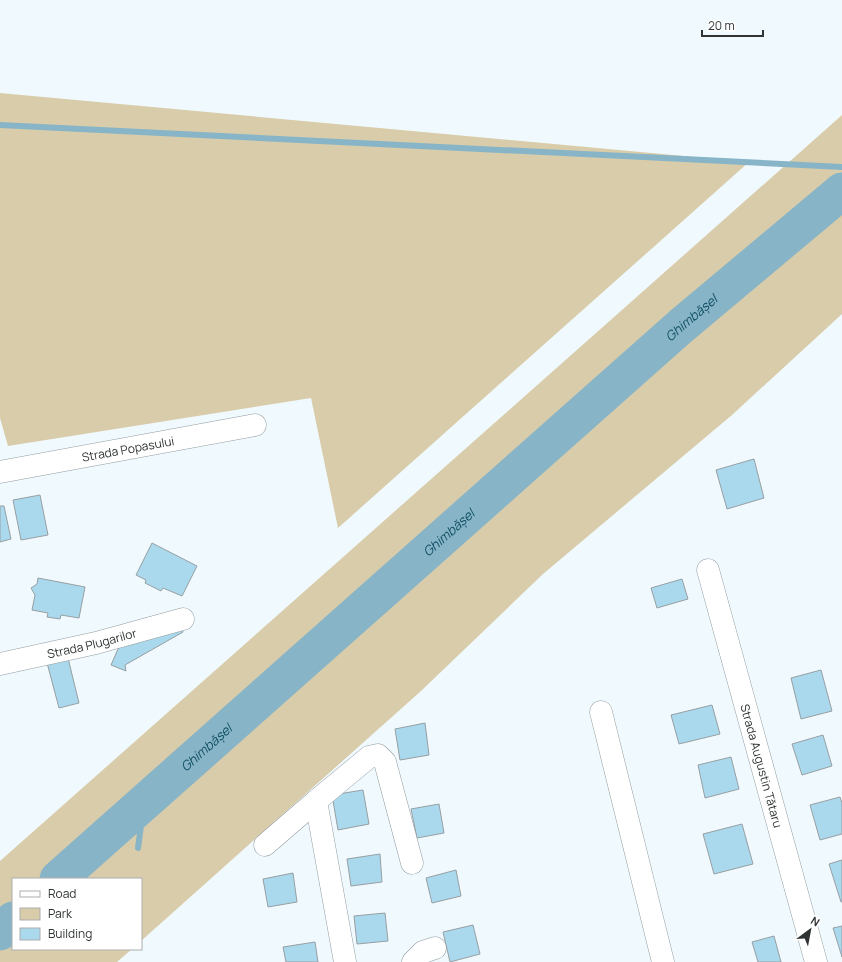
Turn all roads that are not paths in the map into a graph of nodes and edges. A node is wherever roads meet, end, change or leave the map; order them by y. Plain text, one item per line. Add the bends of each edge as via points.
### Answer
1 (255, 424) dead end
2 (0, 472) edge
3 (708, 570) dead end
4 (183, 619) dead end
5 (0, 664) edge
6 (600, 712) dead end
7 (316, 801) junction
8 (265, 845) dead end
9 (412, 863) dead end
10 (435, 948) dead end
11 (345, 962) edge
12 (413, 962) edge
13 (663, 962) edge
14 (816, 962) edge

1 - 2 street, Strada Popasului
3 - 14 street, Strada Augustin Tătaru
4 - 5 street, Strada Plugarilor via 96,643
6 - 13 street
7 - 8 street
7 - 9 street via 369,757 378,755 385,762
7 - 11 street
10 - 12 street via 423,952

